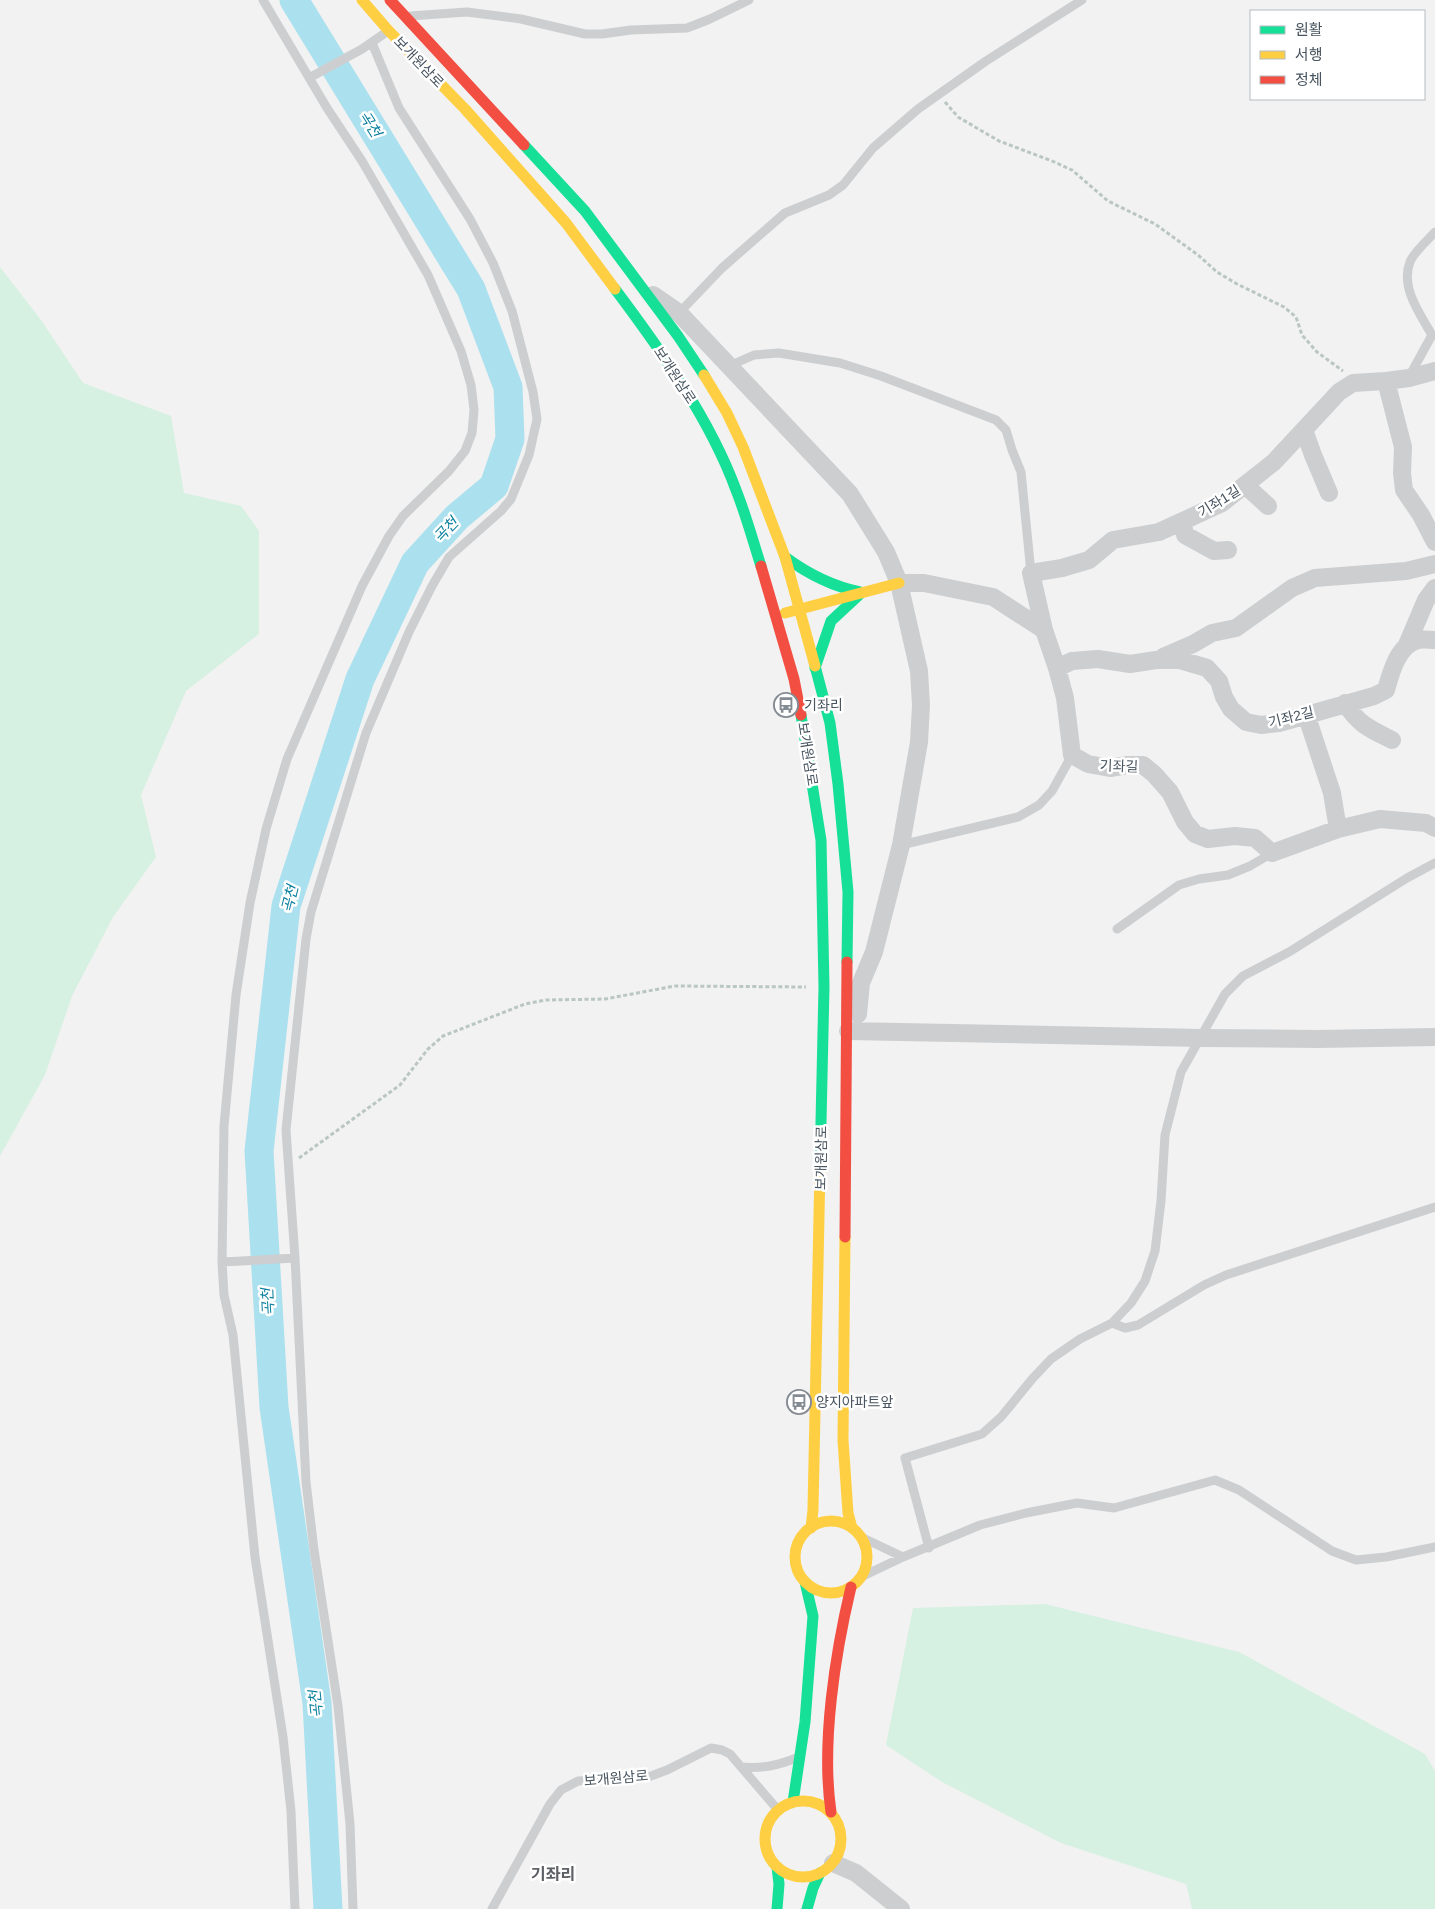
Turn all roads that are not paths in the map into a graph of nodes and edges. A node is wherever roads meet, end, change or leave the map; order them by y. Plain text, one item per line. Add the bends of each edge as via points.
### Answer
1 (263, 0) edge
2 (362, 0) edge
3 (390, 0) edge
4 (750, 0) edge
5 (1082, 0) edge
6 (405, 16) junction
7 (388, 30) junction
8 (372, 43) junction
9 (309, 78) junction
10 (1435, 232) edge
11 (645, 290) junction
12 (679, 313) junction
13 (729, 366) junction
14 (1435, 371) edge
15 (1409, 378) junction
16 (1386, 381) junction
17 (1304, 430) junction
18 (1245, 485) junction
19 (1329, 493) dead end
20 (1268, 506) dead end
21 (1183, 522) junction
22 (1435, 542) edge
23 (1228, 550) dead end
24 (785, 557) junction
25 (1435, 564) edge
26 (1031, 573) junction
27 (899, 583) junction
28 (1435, 588) edge
29 (862, 592) junction
30 (800, 609) junction
31 (776, 615) junction
32 (1044, 630) junction
33 (1435, 640) edge
34 (1406, 647) junction
35 (1156, 660) junction
36 (815, 668) junction
37 (1057, 668) junction
38 (1345, 704) junction
39 (1306, 714) junction
40 (1392, 740) dead end
41 (1072, 755) junction
42 (1435, 828) edge
43 (1338, 829) junction
44 (901, 845) junction
45 (1272, 853) junction
46 (1435, 863) edge
47 (1117, 929) dead end
48 (853, 1032) junction
49 (1435, 1037) edge
50 (1201, 1038) junction
51 (1435, 1207) edge
52 (295, 1258) junction
53 (222, 1262) junction
54 (1112, 1323) junction
55 (811, 1528) junction
56 (852, 1528) junction
57 (861, 1537) junction
58 (1435, 1547) edge
59 (929, 1548) junction
60 (903, 1557) junction
61 (861, 1577) junction
62 (805, 1582) junction
63 (851, 1587) junction
64 (801, 1756) junction
65 (741, 1767) junction
66 (793, 1802) junction
67 (778, 1810) junction
68 (831, 1812) junction
69 (777, 1867) junction
70 (827, 1868) junction
71 (295, 1909) edge
72 (353, 1909) edge
73 (492, 1909) edge
74 (777, 1909) edge
75 (807, 1909) edge
76 (901, 1909) edge

1 - 9 lane
2 - 7 main road, 보개원삼로
3 - 6 main road, 보개원삼로
4 - 6 lane via 687,28 602,34 585,34 521,19 467,12
5 - 12 lane via 938,94 873,148 843,185 829,195 784,213 722,268
6 - 11 main road, 보개원삼로 via 585,211
7 - 8 lane
7 - 31 main road, 보개원삼로 via 465,109 566,223 687,392 736,488
8 - 9 lane
8 - 52 lane via 399,108 470,219 493,263 512,312 534,392 537,419 529,455 511,499 449,557 409,632 366,732 311,912 286,1130
9 - 53 lane via 428,275 462,351 474,410 472,433 465,451 403,516 362,586 287,759 266,829 236,995 224,1126
10 - 15 lane via 1410,261 1406,279 1411,298 1432,335
11 - 12 street, 보개원삼로
11 - 24 main road, 보개원삼로 via 727,413
12 - 13 street, 보개원삼로
13 - 26 lane via 754,354 779,353 840,363 996,420 1006,430 1021,472
13 - 27 street, 보개원삼로 via 850,494 886,552
14 - 15 street
15 - 16 street
16 - 17 street, 기좌1길 via 1353,383 1339,392
16 - 22 street via 1403,447 1404,490
17 - 18 street, 기좌1길 via 1274,462
17 - 19 street
18 - 20 street
18 - 21 street, 기좌1길 via 1222,503
21 - 23 street via 1185,535 1214,551
21 - 26 street, 기좌1길 via 1159,532 1114,540 1089,560
24 - 29 main road via 820,580
24 - 30 main road, 보개원삼로
25 - 35 street via 1406,571 1315,578 1292,588 1236,628 1212,633
26 - 32 street
27 - 29 main road
27 - 32 street via 924,582 993,597
27 - 44 street, 보개원삼로 via 919,671 920,705 919,742
28 - 34 street, 기좌2길 via 1426,600
29 - 30 main road
29 - 36 main road via 831,621
30 - 31 main road
30 - 36 main road, 보개원삼로
31 - 55 main road, 보개원삼로 via 794,678 821,840 824,987
32 - 37 street
33 - 34 street via 1418,640
34 - 38 street, 기좌2길 via 1397,659 1386,690
35 - 37 street, 기좌2길 via 1130,664 1098,659 1072,661
35 - 39 street, 기좌2길 via 1180,660 1208,668 1220,681 1231,709 1246,722 1279,723
36 - 48 main road, 보개원삼로 via 830,723 844,839
37 - 41 street
38 - 39 street, 기좌2길
38 - 40 street via 1354,718 1367,728
39 - 43 street via 1332,793
41 - 44 lane via 1052,791 1039,805 1018,817
41 - 45 street, 기좌길 via 1088,764 1110,768 1143,765 1170,792 1195,834 1208,839 1254,838
42 - 43 street via 1426,823 1380,819
43 - 45 street
44 - 48 street, 보개원삼로 via 874,952 861,983
45 - 47 lane via 1228,874 1179,885
46 - 50 lane via 1289,952 1243,976 1225,994
48 - 50 street
48 - 56 main road, 보개원삼로 via 843,1440
49 - 50 street
50 - 54 lane via 1181,1072 1171,1105 1165,1135 1155,1251 1148,1274 1131,1303
51 - 54 lane via 1226,1275 1138,1325 1125,1328
52 - 53 lane
52 - 72 lane via 306,1482 338,1706 350,1824
53 - 71 lane via 224,1295 233,1335 255,1557 283,1737 291,1811
54 - 59 lane via 1051,1359 982,1434 905,1458
55 - 56 main road via 833,1521
55 - 62 main road via 800,1539 795,1553 797,1569
56 - 57 main road
57 - 60 lane
57 - 61 main road via 867,1553
58 - 59 lane via 1356,1560 1332,1551 1239,1490 1214,1480 1114,1508 1077,1503 1026,1513 980,1525
59 - 60 lane
60 - 61 lane
61 - 63 main road
62 - 63 main road via 825,1593
62 - 64 main road via 813,1616
63 - 68 main road via 833,1692 827,1770
64 - 65 lane via 767,1768
64 - 66 main road
65 - 67 lane, 보개원삼로
65 - 73 lane, 보개원삼로 via 730,1754 711,1748 651,1776 578,1781 569,1785 550,1804
66 - 67 main road
66 - 68 main road via 818,1803
67 - 69 main road via 768,1823 765,1840
68 - 70 main road via 841,1833 840,1849
69 - 70 main road via 798,1876 813,1876
69 - 74 main road
70 - 75 main road via 813,1888
70 - 76 street via 856,1873

